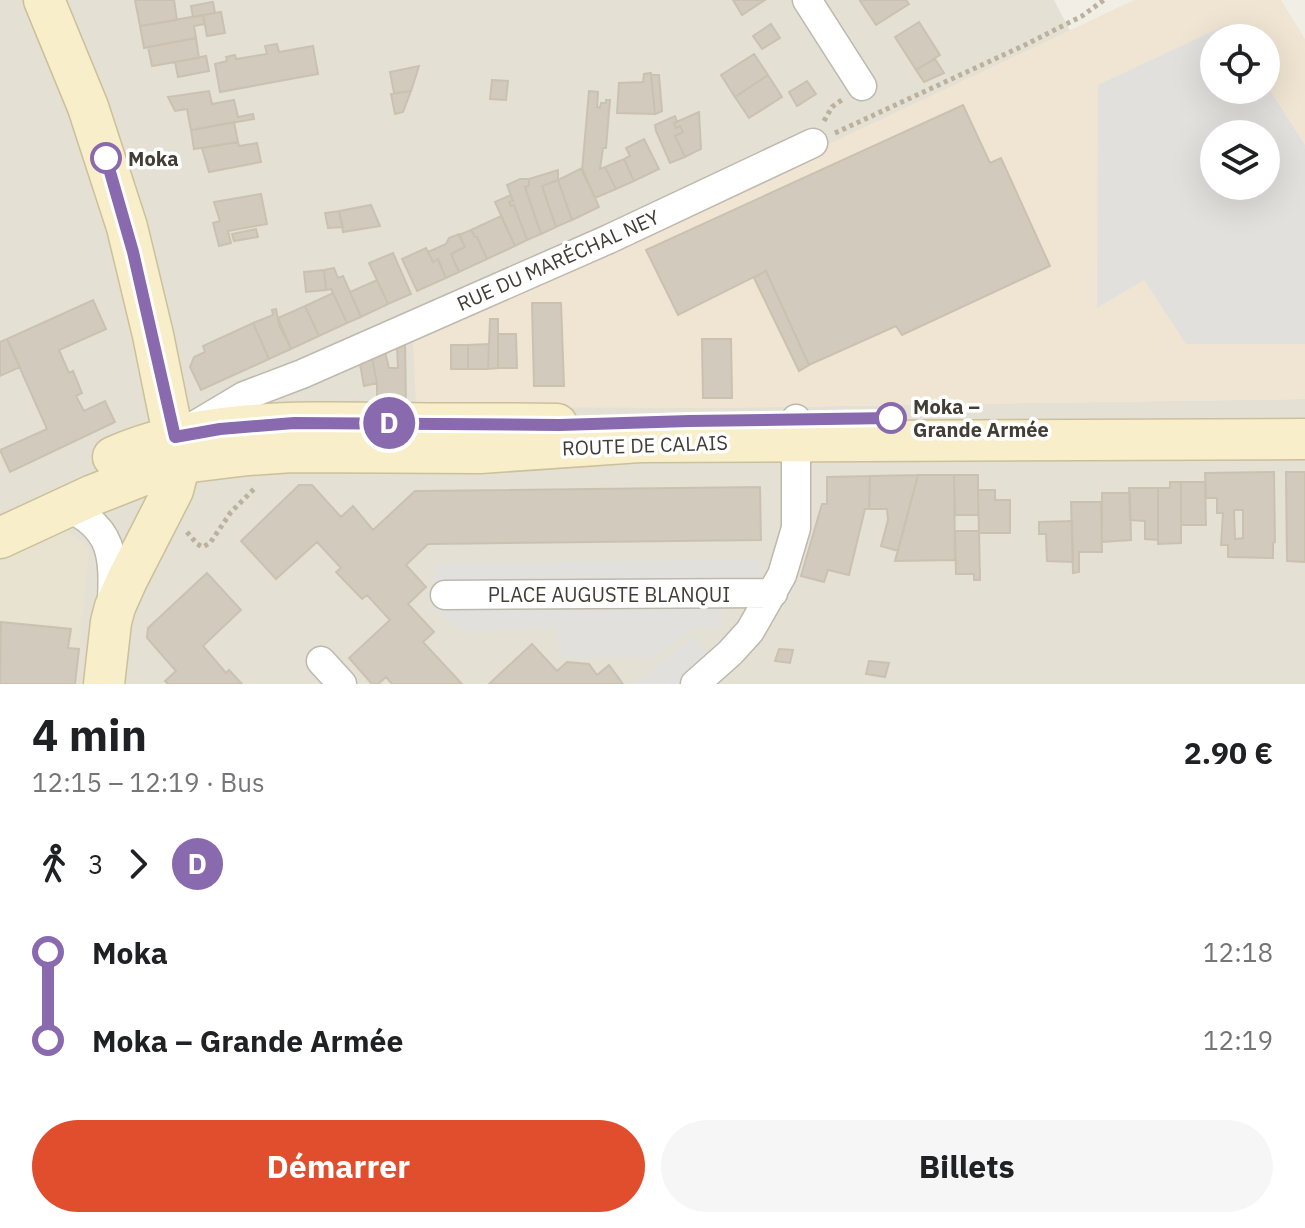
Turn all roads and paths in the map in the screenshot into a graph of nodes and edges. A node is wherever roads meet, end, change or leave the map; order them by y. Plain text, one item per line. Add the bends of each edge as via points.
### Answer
1 (44, 0) edge
2 (807, 0) edge
3 (1104, 0) edge
4 (862, 86) joint
5 (813, 143) junction
6 (302, 374) junction
7 (1305, 420) edge
8 (294, 423) junction
9 (796, 431) junction
10 (1305, 439) edge
11 (176, 451) junction
12 (260, 484) dead end
13 (67, 507) junction
14 (0, 509) edge
15 (179, 527) dead end
16 (0, 538) edge
17 (773, 593) junction
18 (445, 595) dead end
19 (111, 622) junction
20 (321, 661) dead end
21 (104, 684) edge
22 (342, 684) edge
23 (695, 684) edge

1 - 11 main road via 117,193
2 - 4 street
3 - 5 path via 1027,44
4 - 5 path via 832,107
5 - 6 street, RUE DU MARÉCHAL NEY
6 - 8 street via 296,385
6 - 11 street, RUE DU MARÉCHAL NEY via 244,396
7 - 9 main road, ROUTE DE CALAIS via 1205,418
8 - 9 main road, ROUTE DE CALAIS
8 - 11 main road, ROUTE DE CALAIS via 220,429
9 - 10 main road, ROUTE DE CALAIS
9 - 11 main road, ROUTE DE CALAIS via 480,453 220,458
9 - 17 street via 796,528
11 - 13 main road, ROUTE DE CALAIS via 154,471
11 - 14 main road, ROUTE DE CALAIS via 123,453
11 - 19 main road via 173,490
12 - 15 path via 203,547
13 - 16 main road, ROUTE DE CALAIS
13 - 19 street via 88,517 109,546
17 - 18 street, PLACE AUGUSTE BLANQUI
17 - 23 street via 742,641
19 - 21 main road
20 - 22 street

